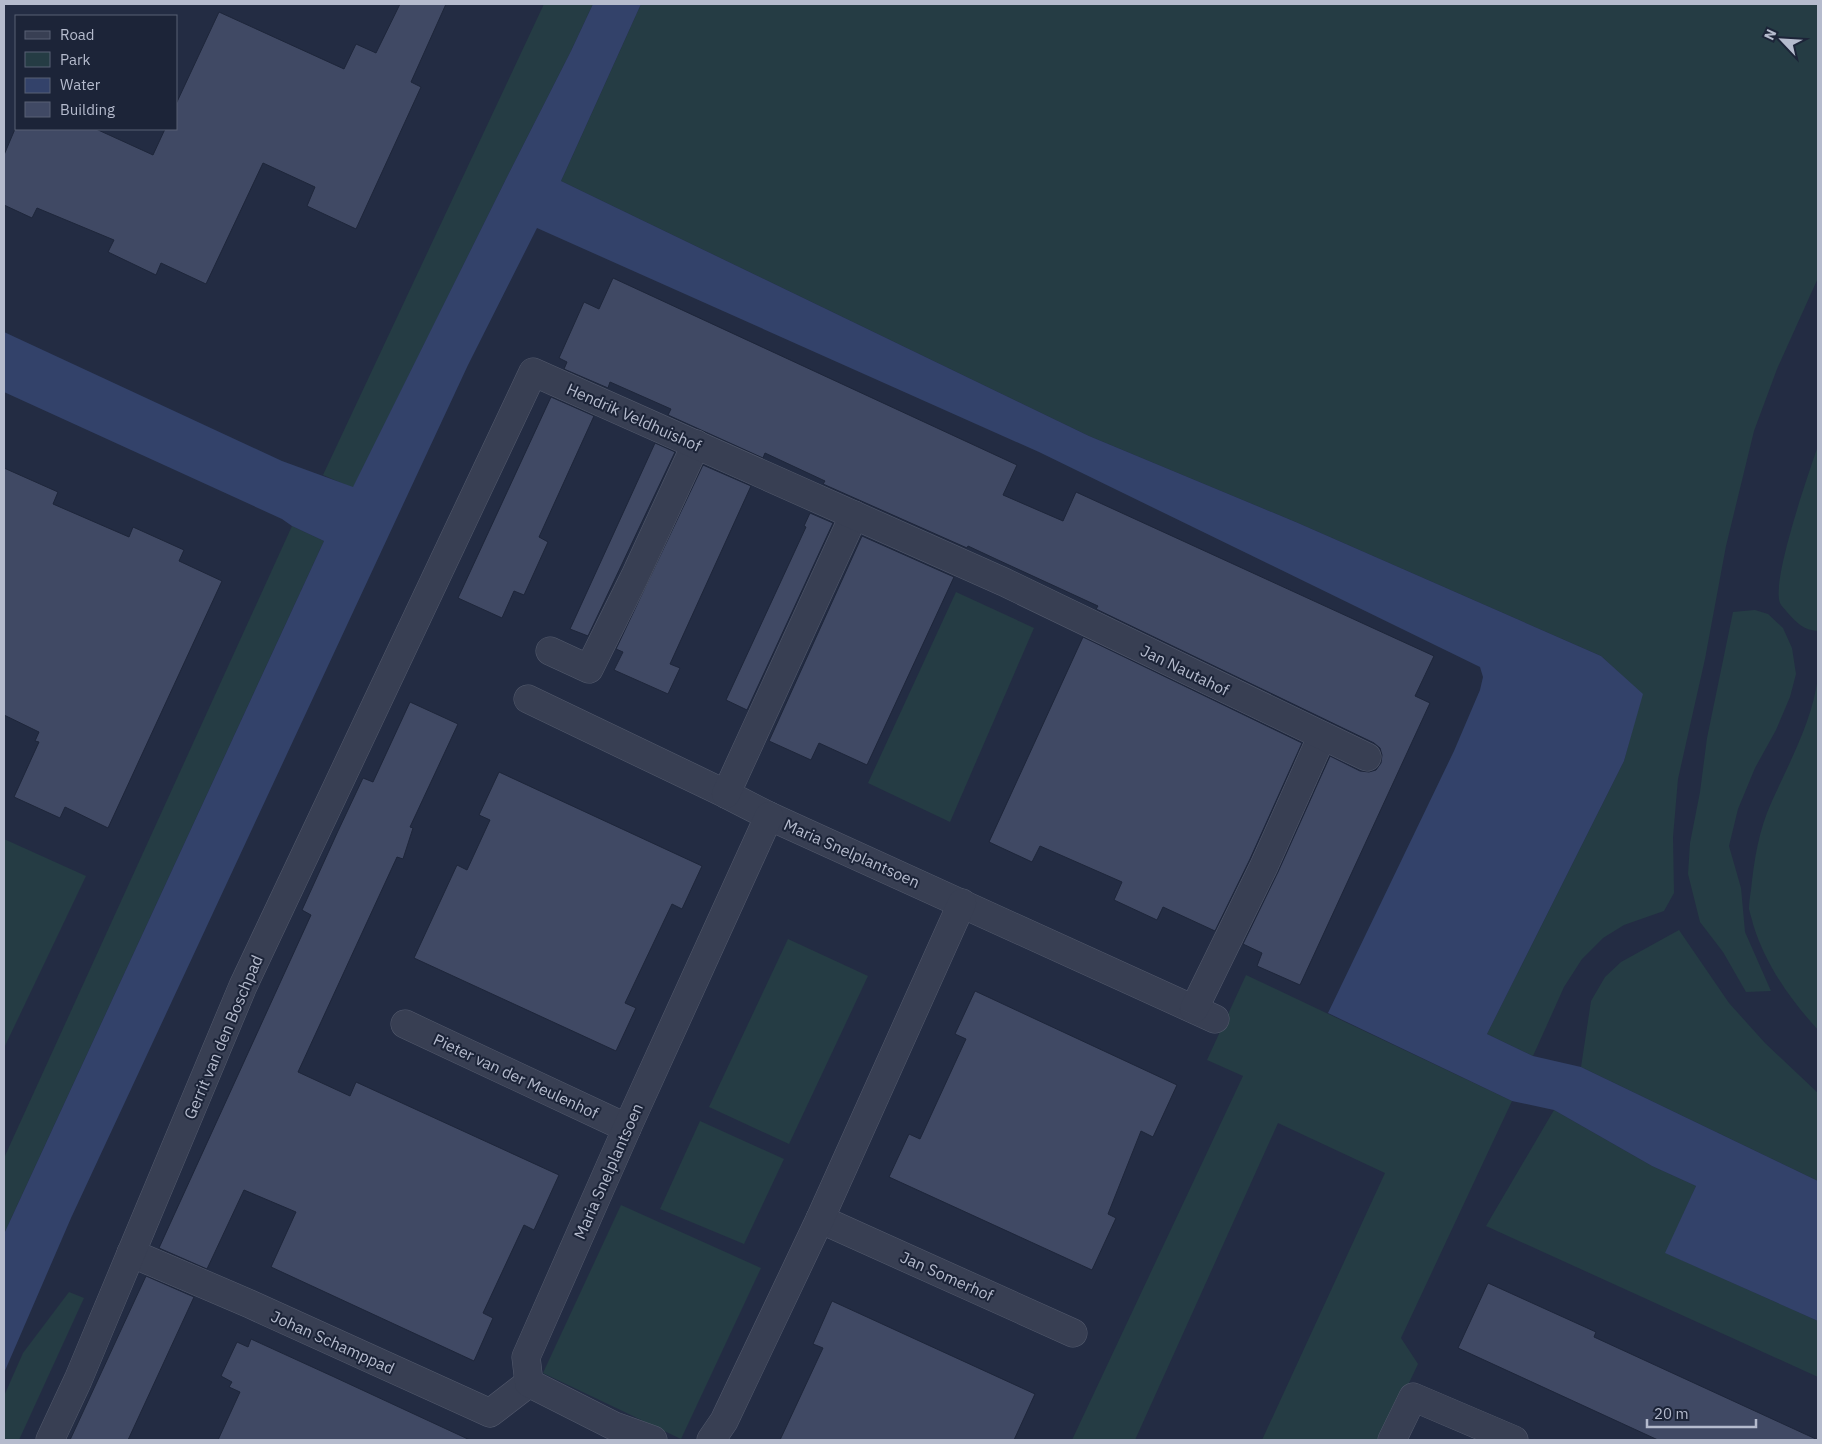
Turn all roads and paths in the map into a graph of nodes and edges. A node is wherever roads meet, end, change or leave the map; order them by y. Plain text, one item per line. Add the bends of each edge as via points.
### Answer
1 (696, 444) junction
2 (854, 515) junction
3 (1004, 582) joint
4 (407, 638) joint
5 (550, 651) dead end
6 (528, 699) dead end
7 (1322, 736) junction
8 (1366, 757) dead end
9 (726, 794) junction
10 (769, 816) junction
11 (962, 903) junction
12 (405, 1024) dead end
13 (627, 1128) junction
14 (820, 1219) junction
15 (131, 1253) junction
16 (1073, 1333) dead end
17 (529, 1383) junction
18 (610, 1433) edge
19 (50, 1440) edge
20 (653, 1440) edge
21 (711, 1440) edge
22 (1392, 1440) edge
23 (1514, 1440) edge

1 - 2 street, Hendrik Veldhuishof
1 - 4 street, Hendrik Veldhuishof via 534,372
1 - 5 street via 636,576 589,669
2 - 3 street, Hendrik Veldhuishof
2 - 9 street
3 - 7 street, Jan Nautahof
4 - 15 street, Gerrit van den Boschpad via 243,986
6 - 9 street
7 - 8 street, Jan Nautahof
7 - 11 street via 1264,866 1204,1014
9 - 10 street
10 - 11 street, Maria Snelplantsoen
10 - 13 street, Maria Snelplantsoen
11 - 14 street
12 - 13 street, Pieter van der Meulenhof
13 - 17 street, Maria Snelplantsoen via 526,1357
14 - 16 street, Jan Somerhof
14 - 21 street via 724,1421
15 - 17 street, Johan Schamppad via 490,1413
15 - 19 street, Gerrit van den Boschpad
17 - 18 street
18 - 20 street
22 - 23 street via 1412,1396

